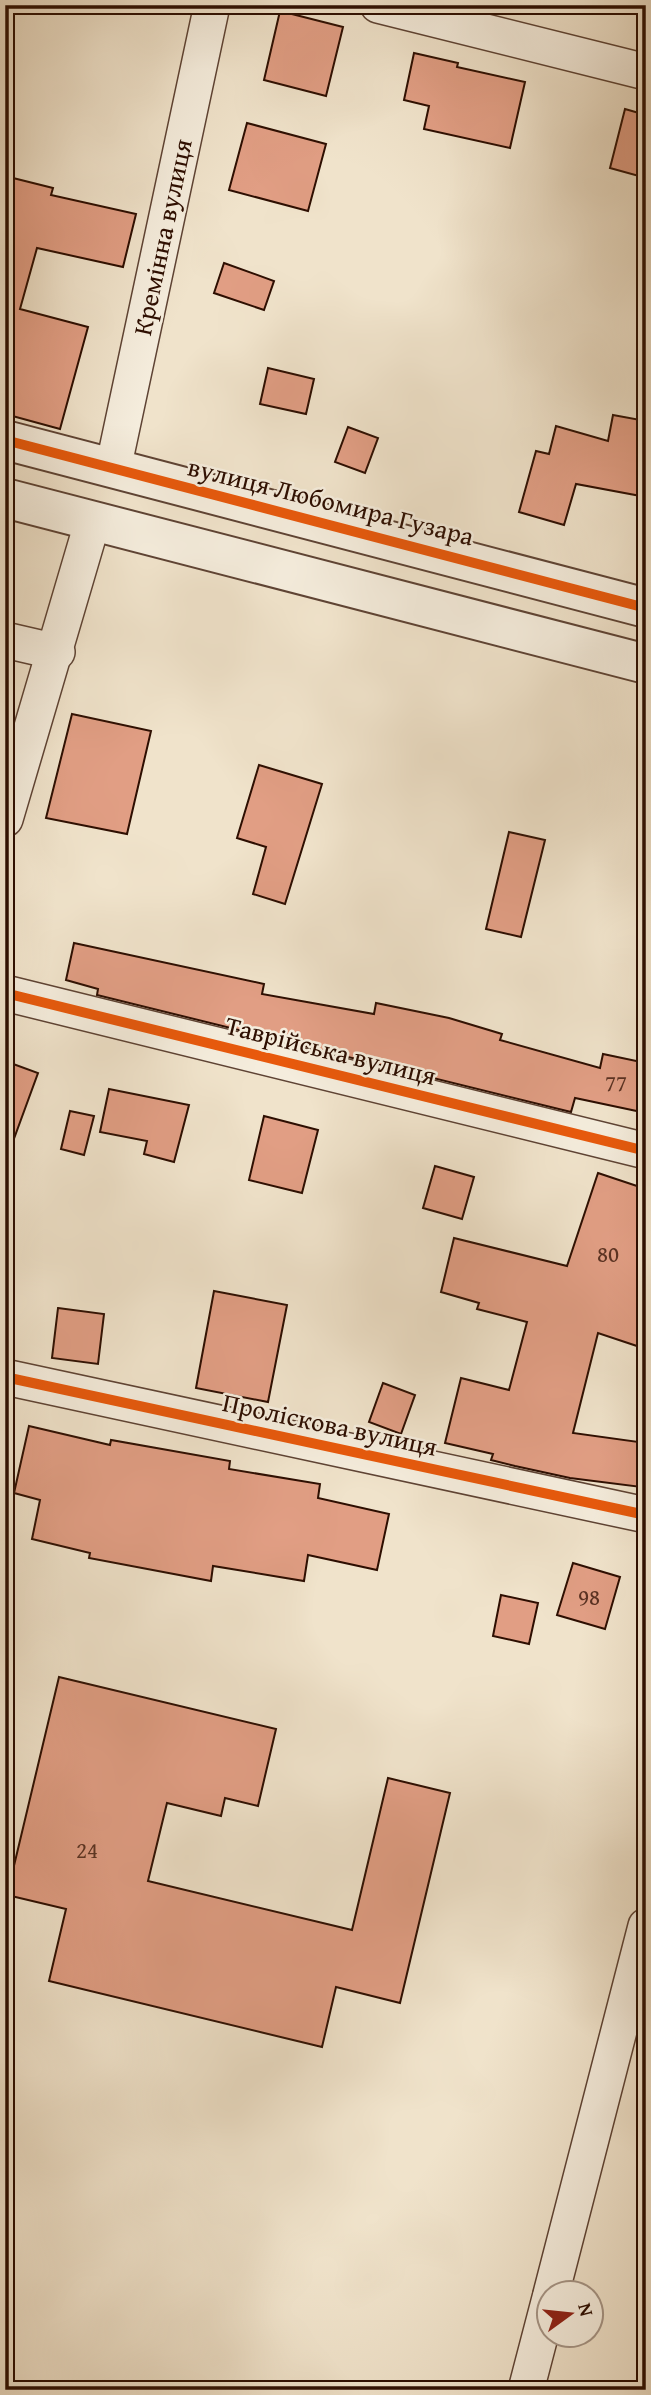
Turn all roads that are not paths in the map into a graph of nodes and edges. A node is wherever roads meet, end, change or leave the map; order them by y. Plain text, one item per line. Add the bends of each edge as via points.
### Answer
1 (212, 5) edge
2 (378, 5) edge
3 (646, 72) edge
4 (5, 440) edge
5 (113, 469) junction
6 (5, 498) edge
7 (93, 520) junction
8 (646, 608) edge
9 (5, 640) edge
10 (57, 652) junction
11 (646, 664) edge
12 (5, 820) edge
13 (5, 993) edge
14 (646, 1151) edge
15 (5, 1377) edge
16 (646, 1515) edge
17 (646, 1926) edge
18 (554, 2280) edge
19 (536, 2350) edge
20 (526, 2390) edge

1 - 5 street, Кремінна вулиця
2 - 3 street
4 - 5 street, вулиця Любомира Гузара
5 - 8 street, вулиця Любомира Гузара
6 - 7 street
7 - 10 street
7 - 11 street
9 - 10 street
10 - 12 street
13 - 14 street, Таврійська вулиця
15 - 16 street, Проліскова вулиця
17 - 18 street
19 - 20 street

